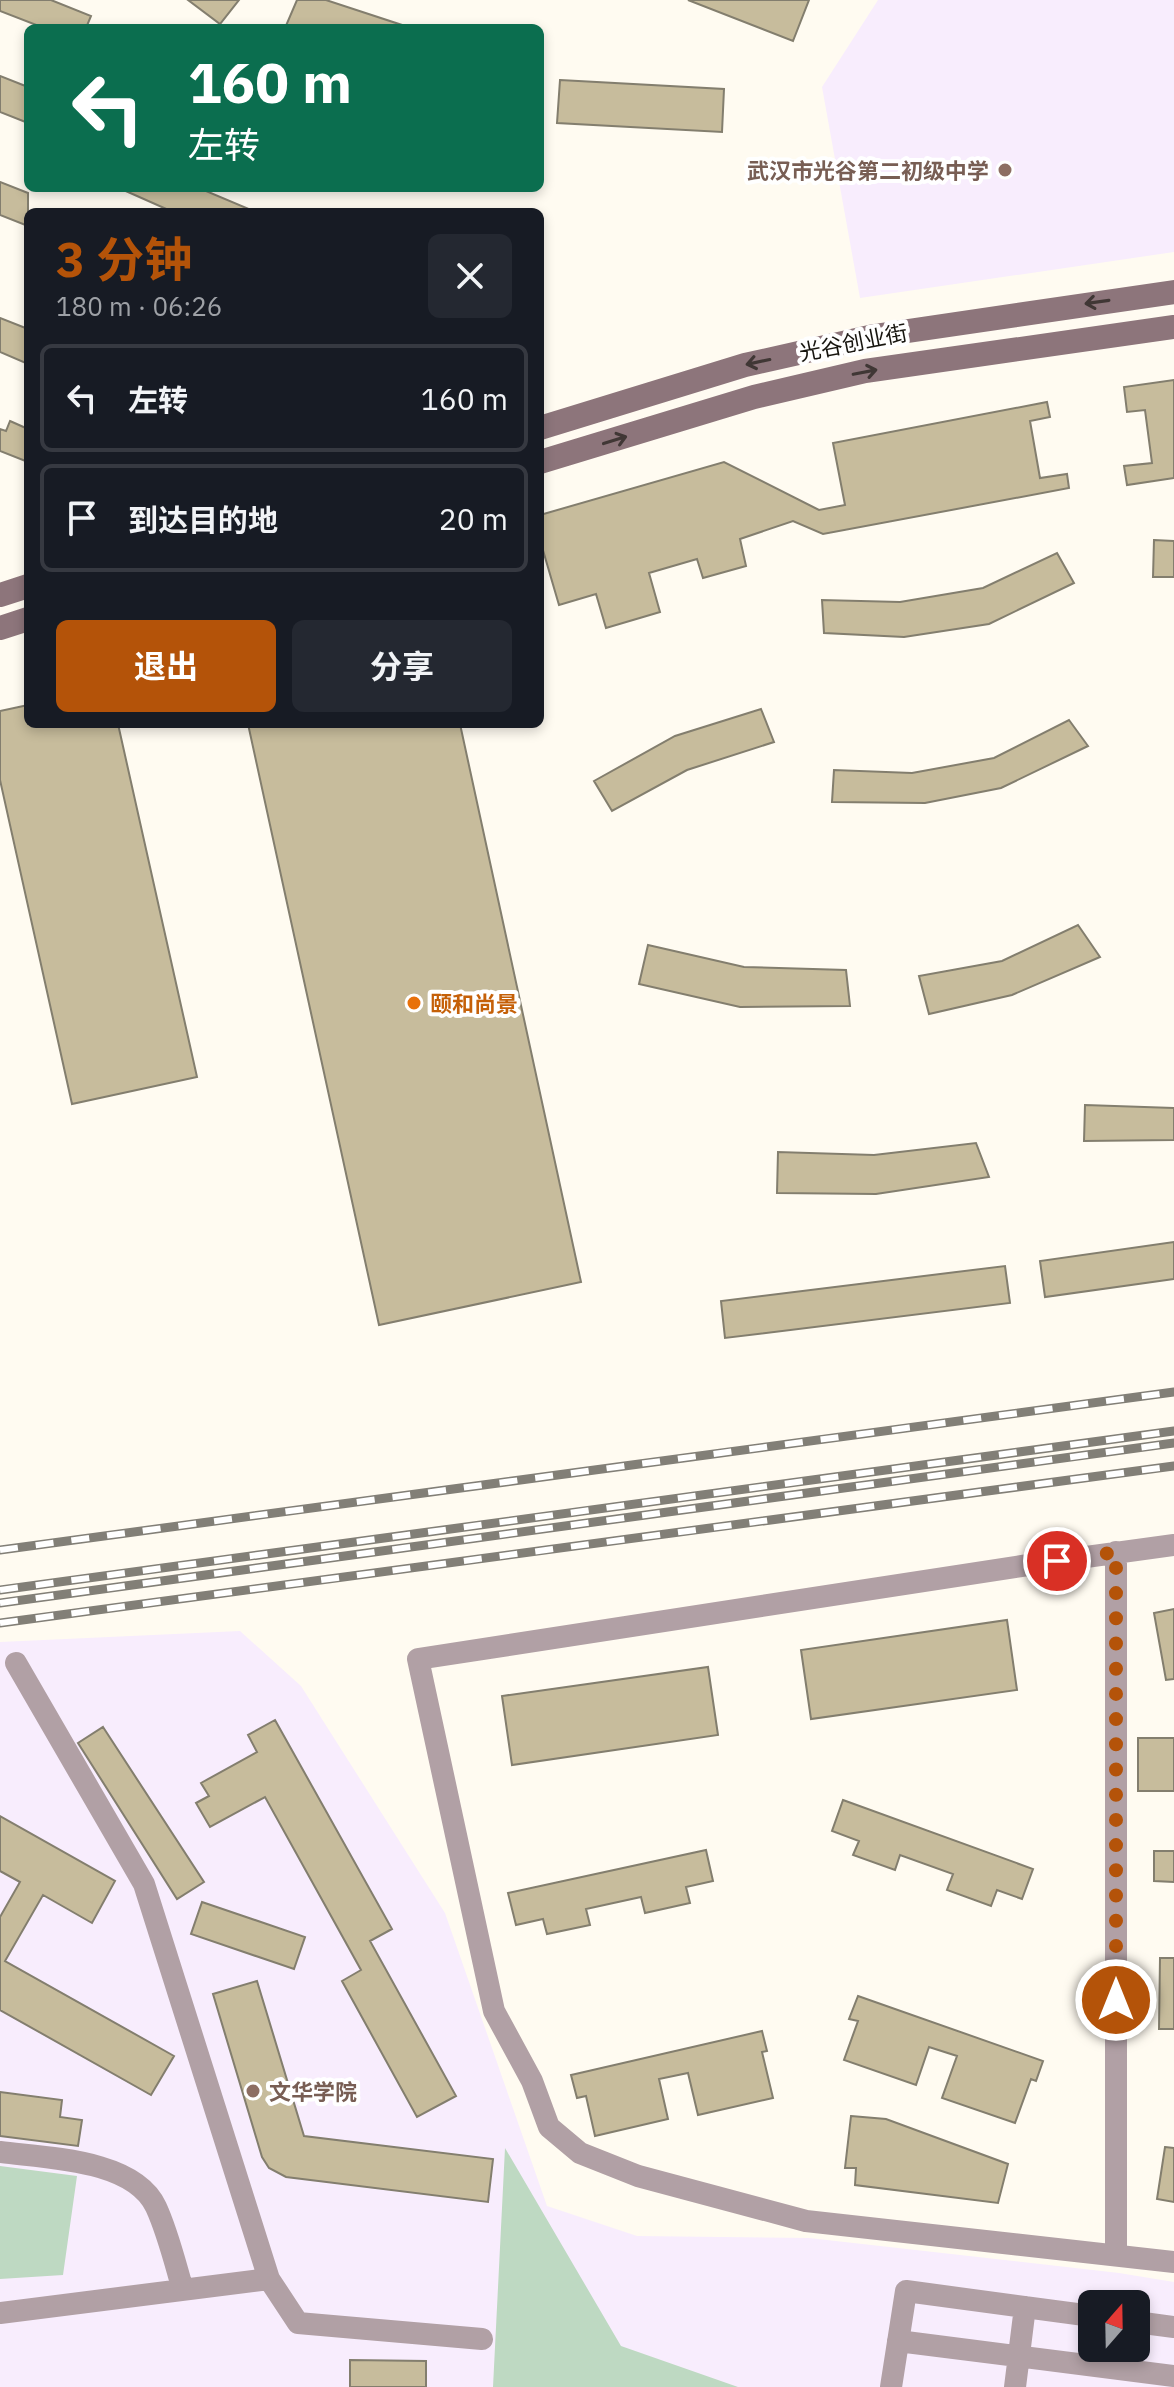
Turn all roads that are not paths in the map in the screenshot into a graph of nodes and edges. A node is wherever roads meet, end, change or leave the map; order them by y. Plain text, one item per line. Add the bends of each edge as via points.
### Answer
1 (1174, 292) edge
2 (1174, 327) edge
3 (544, 427) edge
4 (544, 461) edge
5 (24, 587) edge
6 (0, 595) edge
7 (24, 620) edge
8 (0, 628) edge
9 (1174, 1545) edge
10 (1116, 1552) junction
11 (16, 1663) dead end
12 (0, 2152) edge
13 (1116, 2255) junction
14 (1174, 2262) edge
15 (269, 2279) junction
16 (183, 2290) junction
17 (1025, 2307) junction
18 (0, 2313) edge
19 (1078, 2314) edge
20 (1150, 2324) edge
21 (1174, 2327) edge
22 (482, 2339) dead end
23 (898, 2341) junction
24 (1019, 2356) junction
25 (1174, 2376) edge
26 (891, 2387) edge
27 (1015, 2387) edge

1 -> 3 main road, 光谷创业街 via 874,336 745,365
4 -> 2 main road, 光谷创业街 via 754,397 865,371
5 - 6 main road
7 - 8 main road
9 - 10 street
10 - 13 street
10 - 13 street via 418,1659 494,2011 532,2081 549,2127 580,2153 638,2176 806,2221
11 - 15 street via 144,1884
12 - 16 street via 95,2165 132,2180 155,2204
13 - 14 street
15 - 16 street
15 - 22 street via 298,2323
16 - 18 street
17 - 19 street
17 - 23 street via 906,2291
17 - 24 street
20 - 21 street
23 - 24 street
23 - 26 street
24 - 25 street
24 - 27 street

